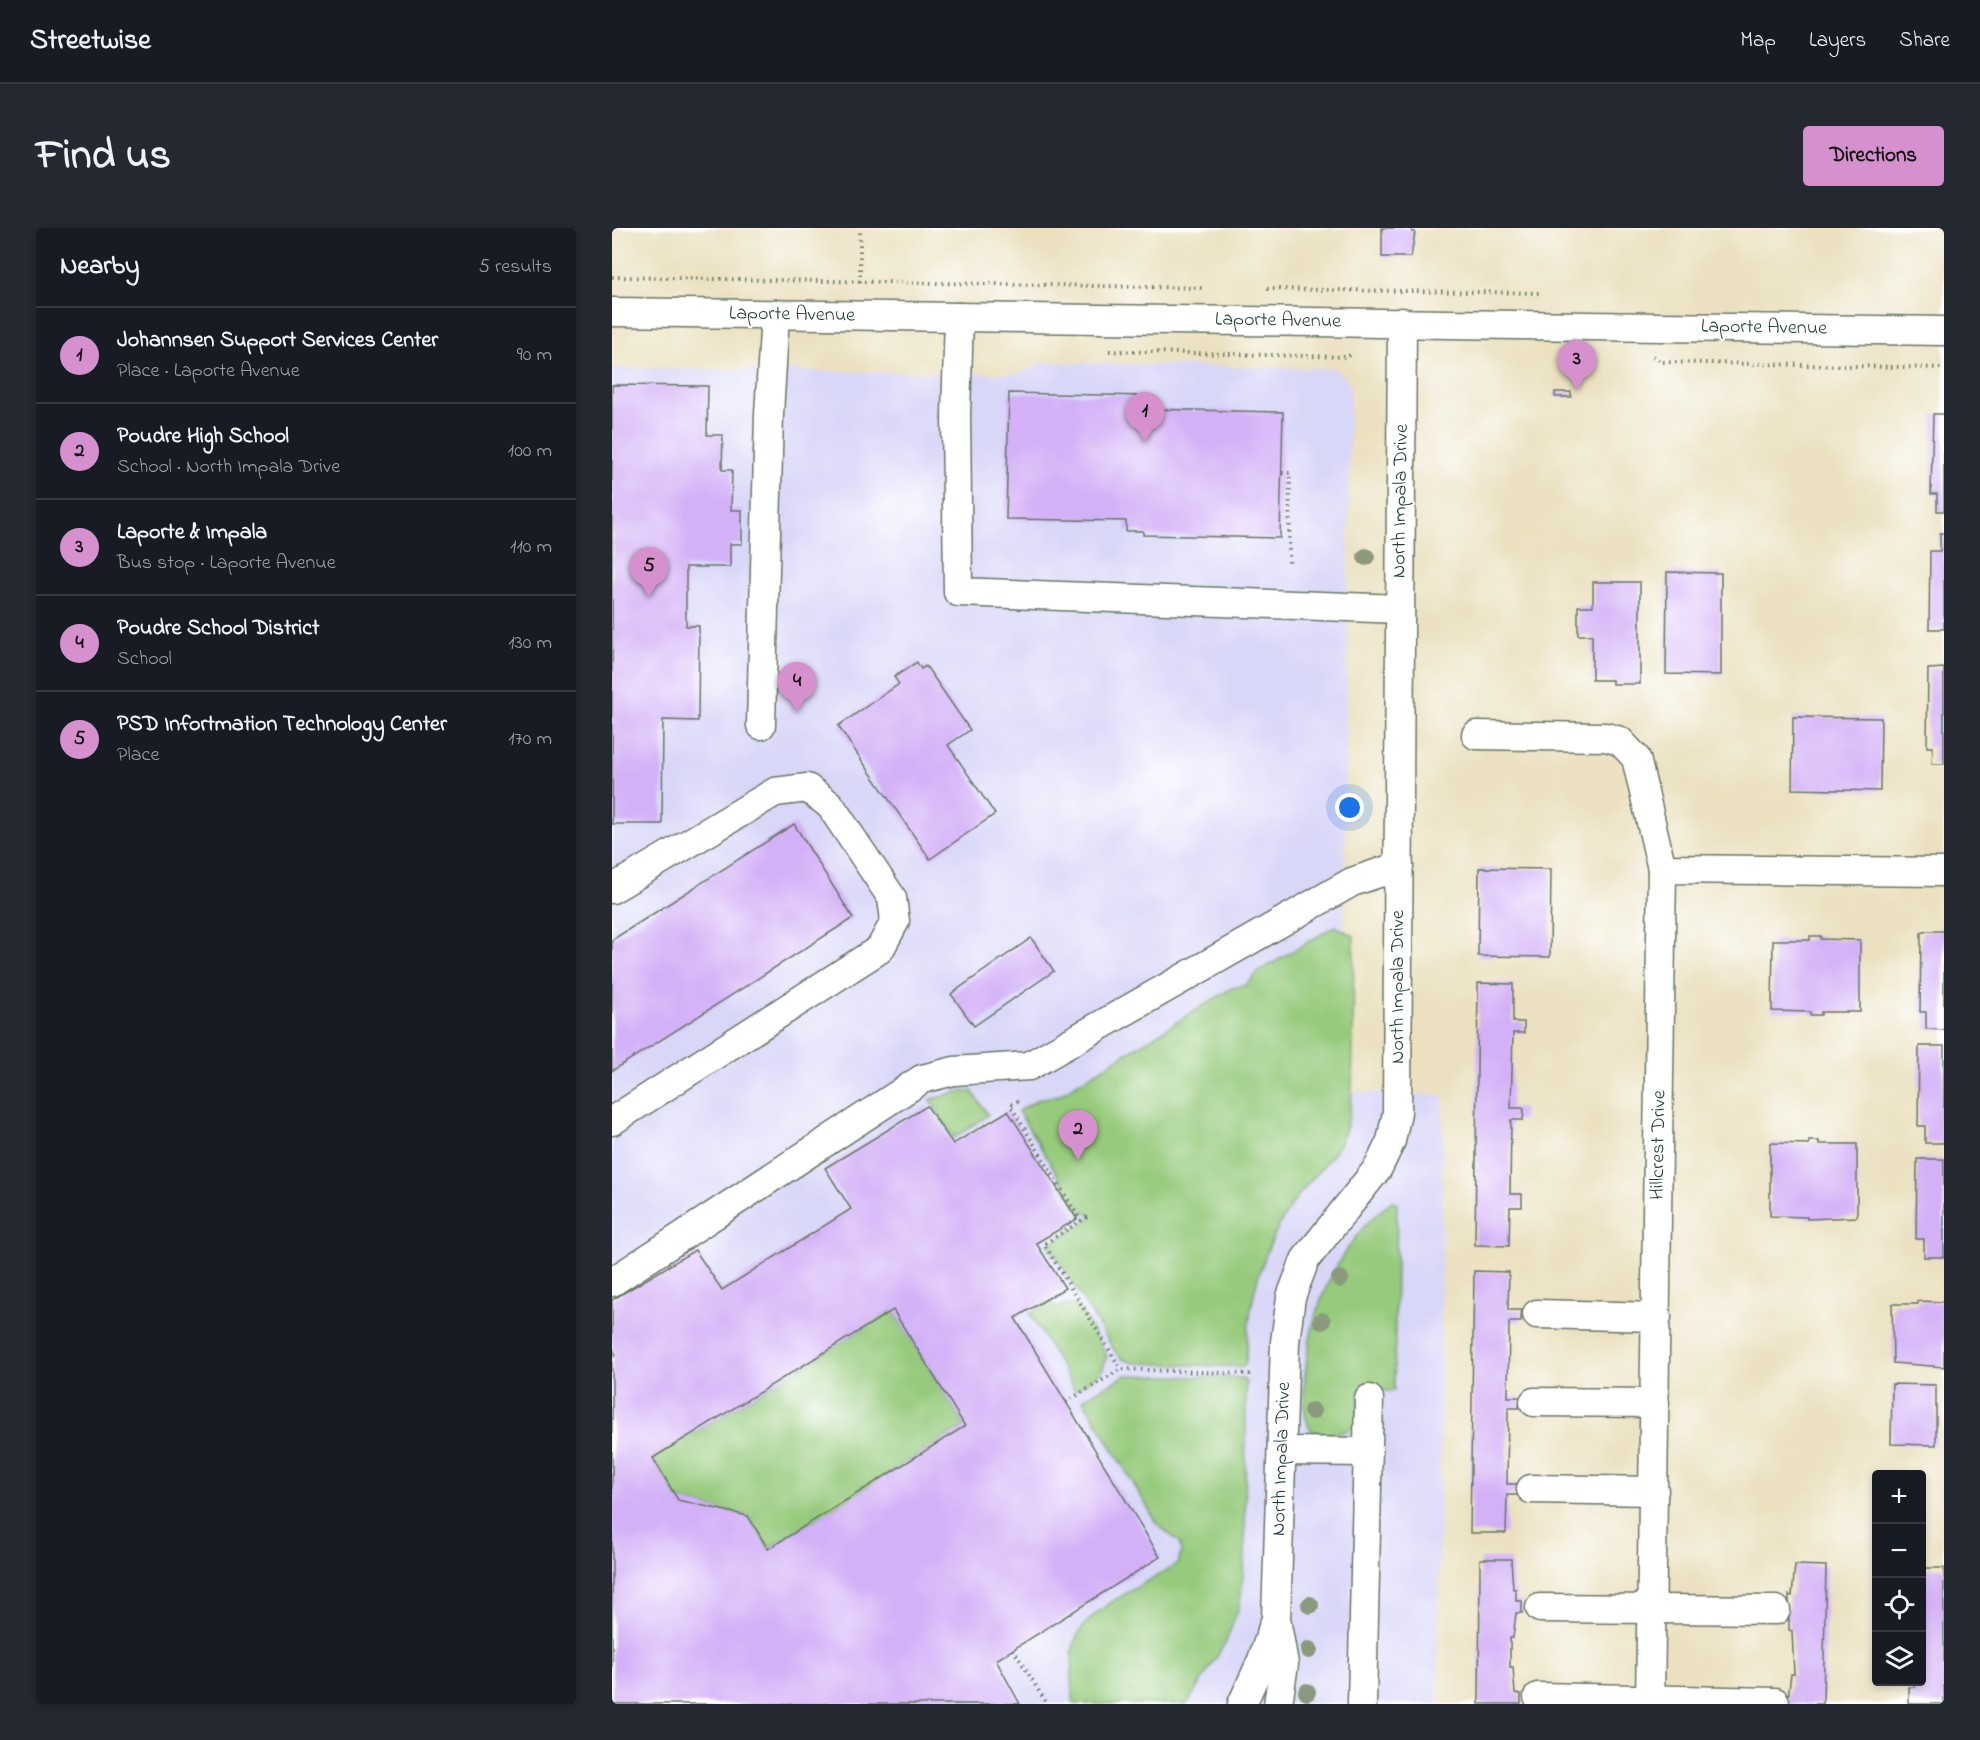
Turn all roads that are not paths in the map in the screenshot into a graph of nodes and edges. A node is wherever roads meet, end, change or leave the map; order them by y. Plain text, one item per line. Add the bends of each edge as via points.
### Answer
1 (612, 312) edge
2 (775, 315) junction
3 (959, 317) junction
4 (1402, 322) junction
5 (1944, 331) edge
6 (1400, 609) junction
7 (761, 725) dead end
8 (1476, 735) dead end
9 (1399, 866) junction
10 (1662, 869) junction
11 (1944, 872) edge
12 (612, 889) edge
13 (612, 1121) edge
14 (612, 1282) edge
15 (1537, 1314) dead end
16 (1657, 1317) junction
17 (1369, 1399) dead end
18 (1534, 1402) dead end
19 (1655, 1403) junction
20 (1283, 1451) junction
21 (1368, 1452) junction
22 (1531, 1489) dead end
23 (1654, 1491) junction
24 (1652, 1607) junction
25 (1540, 1608) dead end
26 (1776, 1610) dead end
27 (1276, 1619) junction
28 (1538, 1698) dead end
29 (1650, 1702) edge
30 (1775, 1702) dead end
31 (1242, 1704) edge
32 (1278, 1704) edge
33 (1362, 1704) edge

1 - 2 street, Laporte Avenue
2 - 3 street, Laporte Avenue
2 - 7 street
3 - 4 street, Laporte Avenue
3 - 6 street via 958,592
4 - 5 street, Laporte Avenue
4 - 6 street, North Impala Drive
6 - 9 street, North Impala Drive
8 - 10 street, Hillcrest Drive via 1606,737 1620,741 1636,758
9 - 14 street via 1352,882 1029,1066 954,1071 922,1079
9 - 20 street, North Impala Drive via 1397,1112 1391,1141 1378,1168 1305,1260 1291,1297 1285,1342
10 - 11 street
10 - 16 street, Hillcrest Drive
12 - 13 street via 775,792 807,788 830,805 855,842 892,898 896,921 880,949
15 - 16 street
16 - 19 street, Hillcrest Drive
17 - 21 street
18 - 19 street
19 - 23 street, Hillcrest Drive
20 - 21 street
20 - 27 street, North Impala Drive
21 - 33 street
22 - 23 street
23 - 24 street, Hillcrest Drive
24 - 25 street
24 - 26 street
24 - 29 street, Hillcrest Drive
27 - 31 street, North Impala Drive
27 - 32 street, North Impala Drive via 1284,1664
28 - 29 street
29 - 30 street

